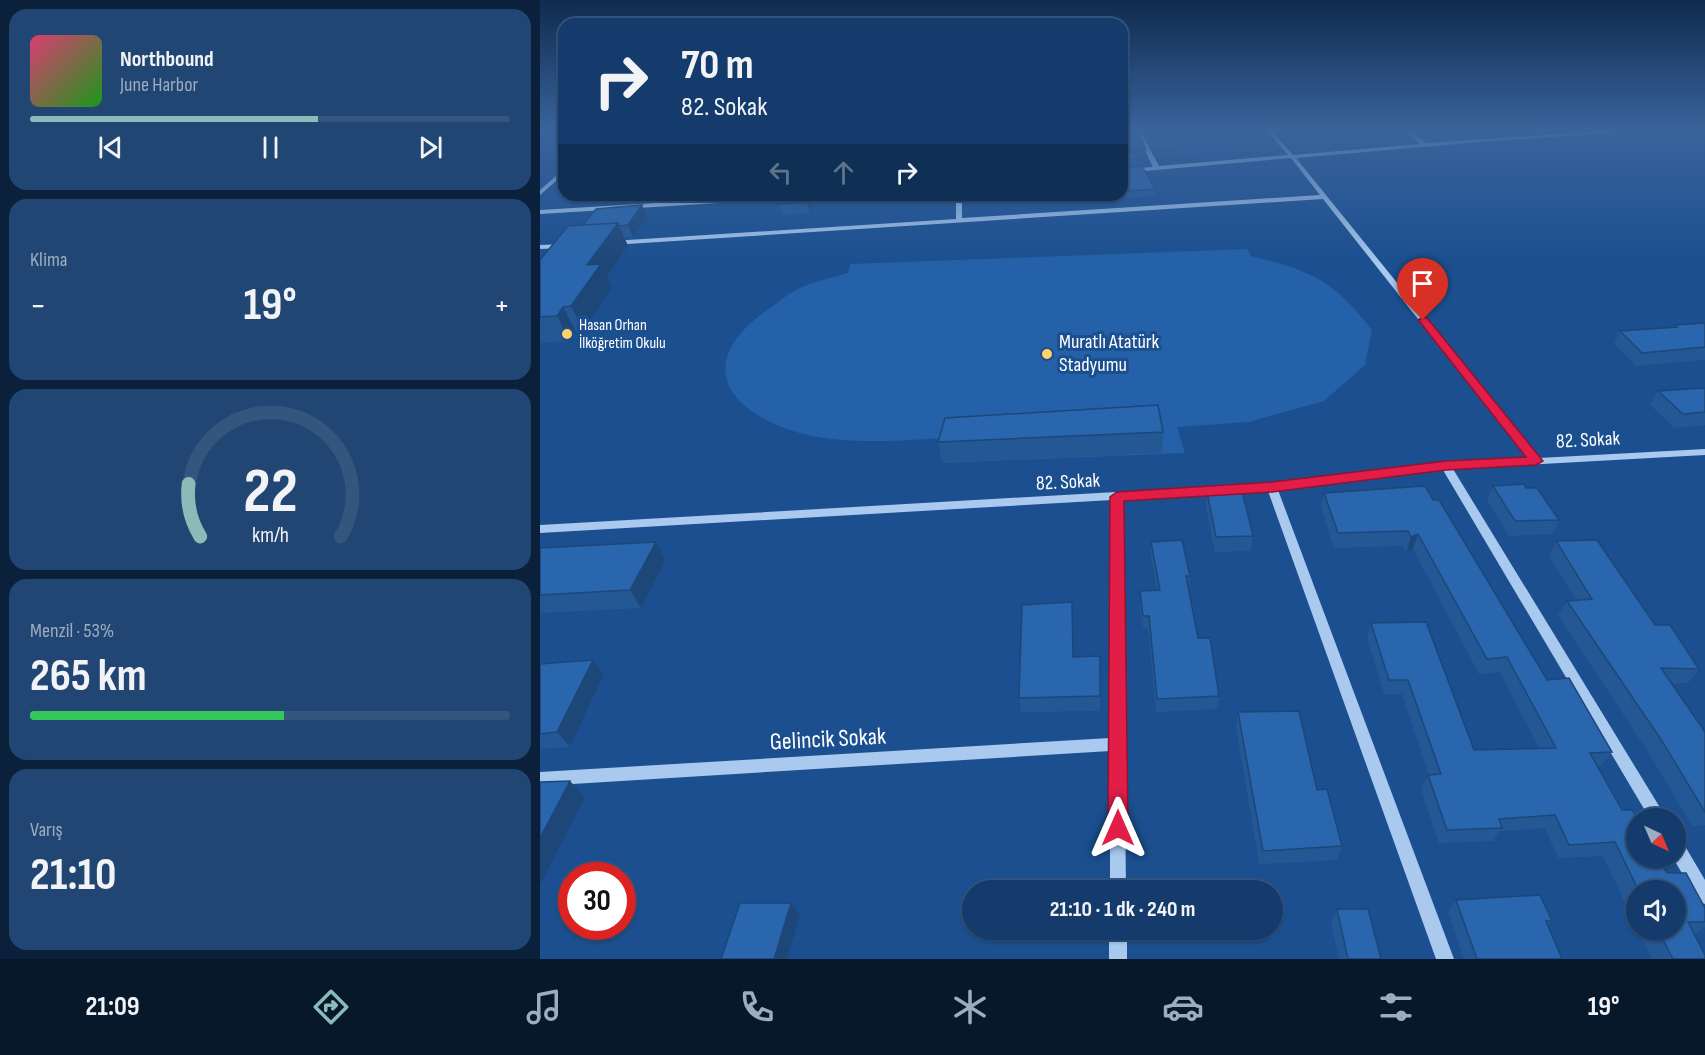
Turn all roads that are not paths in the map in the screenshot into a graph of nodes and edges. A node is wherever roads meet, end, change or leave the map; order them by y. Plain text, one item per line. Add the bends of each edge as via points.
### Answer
1 (1307, 175) edge
2 (558, 176) edge
3 (540, 193) edge
4 (1324, 196) junction
5 (680, 201) edge
6 (958, 201) edge
7 (540, 212) edge
8 (959, 220) junction
9 (600, 243) edge
10 (576, 245) edge
11 (540, 247) edge
12 (1705, 452) edge
13 (1536, 461) junction
14 (1446, 465) junction
15 (1272, 487) junction
16 (1117, 497) junction
17 (540, 529) edge
18 (1118, 744) junction
19 (540, 779) edge
20 (1652, 808) edge
21 (1686, 864) edge
22 (1118, 880) edge
23 (1705, 896) edge
24 (1118, 940) edge
25 (1118, 959) edge
26 (1445, 959) edge

1 - 4 street
2 - 3 street
4 - 8 street
4 - 13 street
5 - 7 street
6 - 8 street
8 - 9 street
10 - 11 street
12 - 13 street, 82. Sokak
13 - 14 street, 82. Sokak
14 - 15 street, 82. Sokak
14 - 20 street
15 - 16 street, 82. Sokak
15 - 26 street
16 - 17 street, 82. Sokak
16 - 18 street
18 - 19 street, Gelincik Sokak
18 - 22 street
21 - 23 street
24 - 25 street

